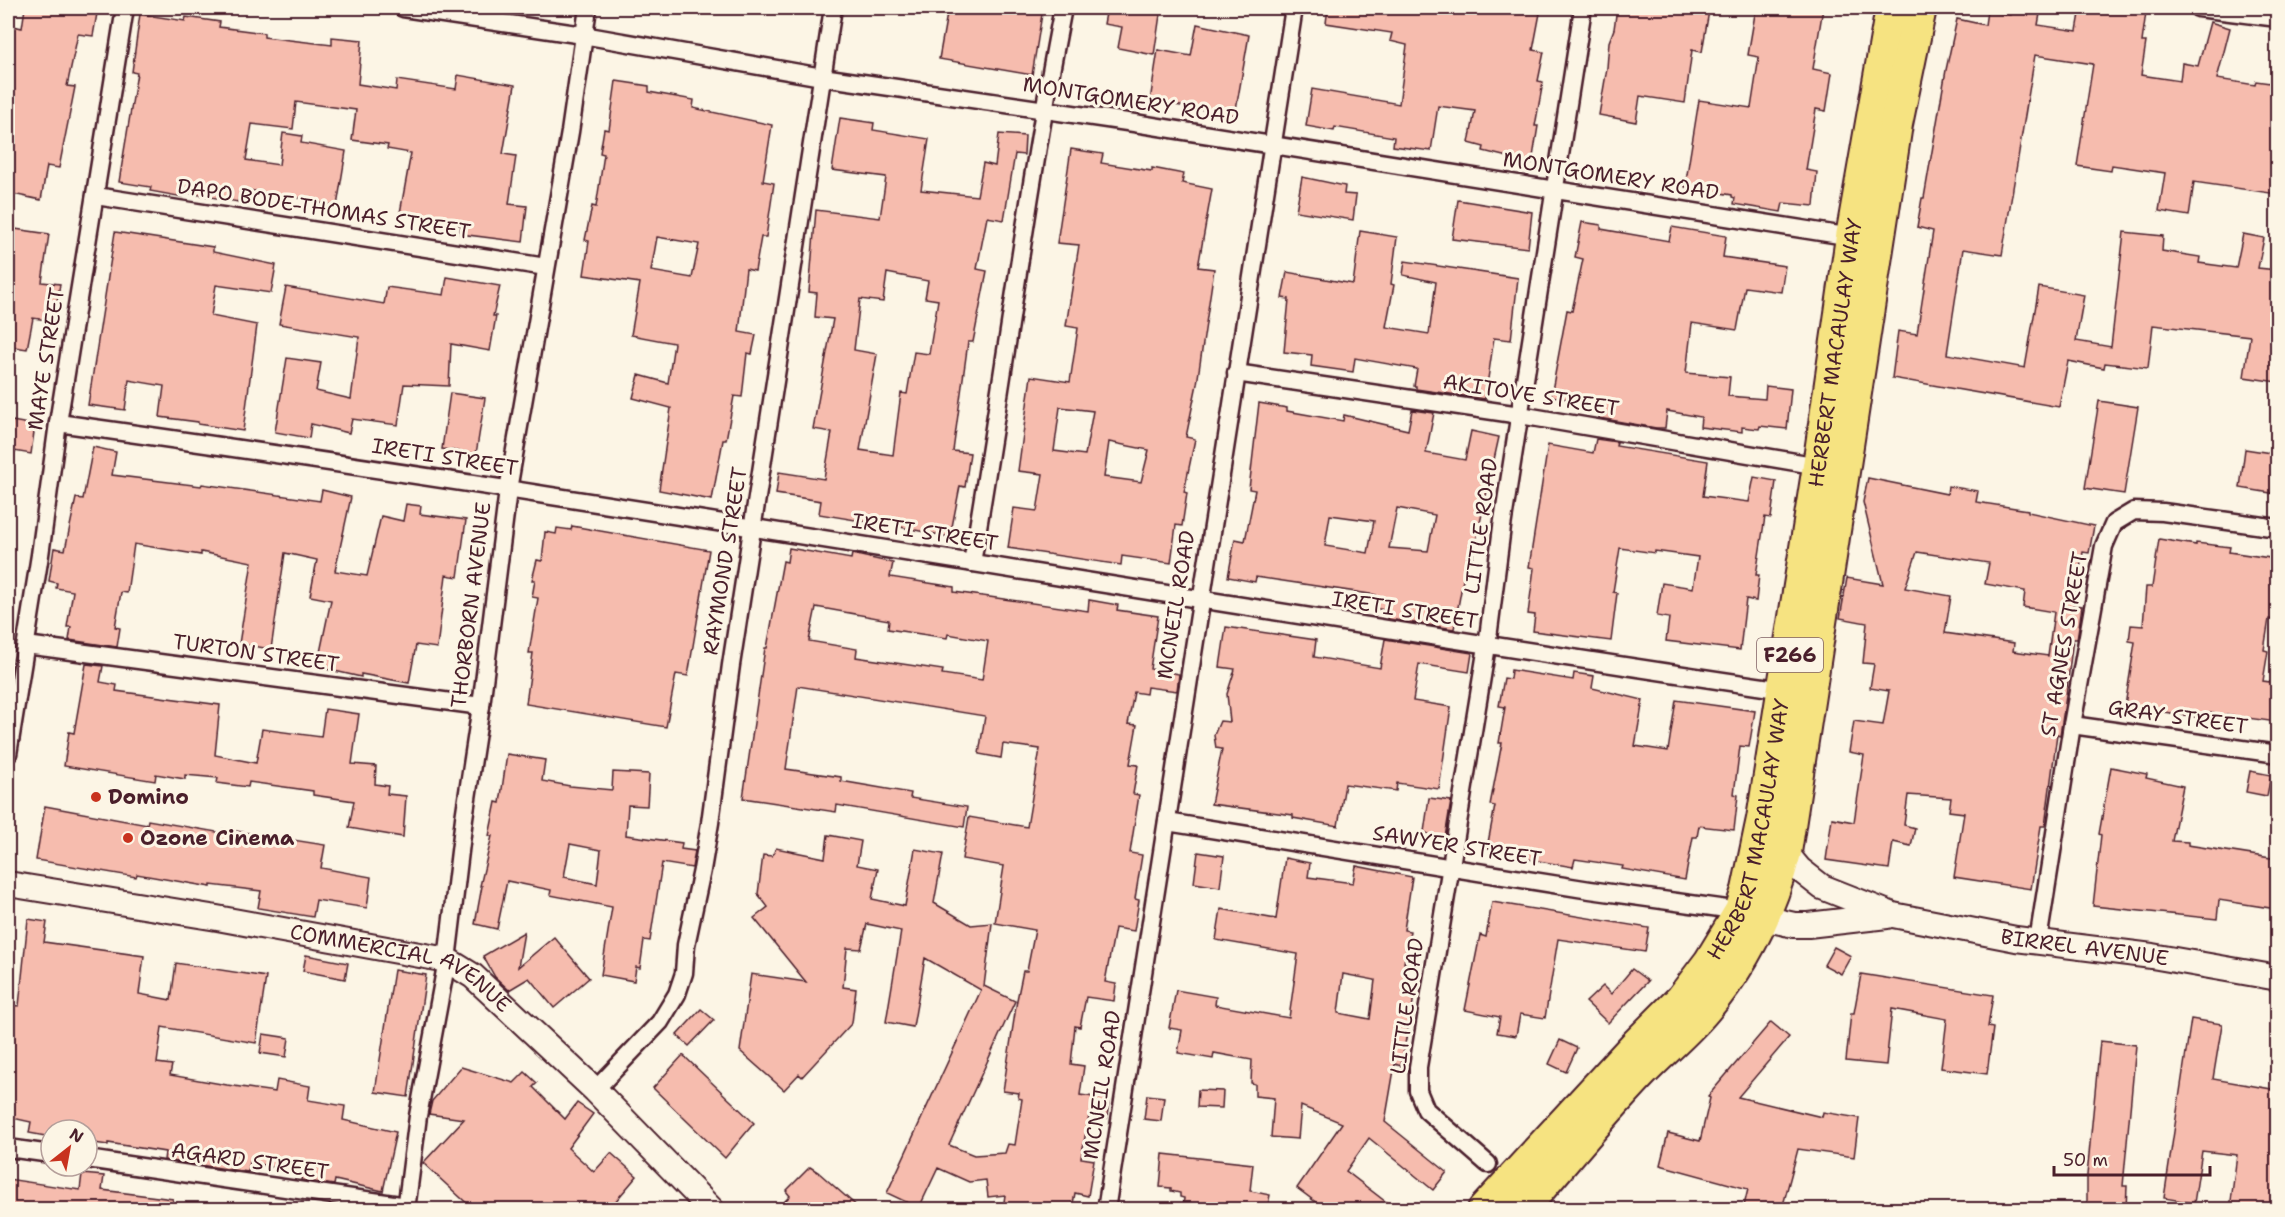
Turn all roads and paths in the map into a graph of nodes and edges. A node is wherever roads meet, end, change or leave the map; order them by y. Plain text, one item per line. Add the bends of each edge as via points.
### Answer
1 (125, 8) edge
2 (403, 8) edge
3 (588, 8) edge
4 (833, 8) edge
5 (1063, 8) edge
6 (1294, 8) edge
7 (1583, 8) edge
8 (1892, 8) edge
9 (1920, 8) edge
10 (2198, 8) edge
11 (2277, 18) edge
12 (583, 35) junction
13 (822, 77) junction
14 (1045, 111) junction
15 (1273, 146) junction
16 (1554, 189) junction
17 (96, 196) junction
18 (1852, 237) junction
19 (546, 267) junction
20 (1236, 373) junction
21 (1520, 415) junction
22 (58, 423) junction
23 (1820, 466) junction
24 (508, 490) junction
25 (753, 526) junction
26 (2277, 528) edge
27 (972, 563) junction
28 (1200, 599) junction
29 (26, 645) junction
30 (1487, 646) junction
31 (1784, 690) junction
32 (481, 706) junction
33 (2072, 725) junction
34 (8, 754) edge
35 (2277, 754) edge
36 (1167, 822) junction
37 (1785, 852) junction
38 (1451, 867) junction
39 (8, 884) edge
40 (1752, 915) junction
41 (1893, 915) junction
42 (2038, 941) junction
43 (447, 960) junction
44 (2277, 978) edge
45 (595, 1090) junction
46 (8, 1148) edge
47 (39, 1152) edge
48 (99, 1162) edge
49 (1488, 1164) dead end
50 (406, 1208) edge
51 (712, 1209) edge
52 (1106, 1209) edge
53 (1484, 1209) edge
54 (1521, 1209) edge

1 - 17 street, MAYE STREET
2 - 12 street, MONTGOMERY ROAD
3 - 12 street, THORBORN AVENUE
4 - 13 street, RAYMOND STREET
5 - 14 street
6 - 15 street, MCNEIL ROAD
7 - 16 street, LITTLE ROAD
8 - 18 highway, HERBERT MACAULAY WAY / F266
9 - 37 highway, HERBERT MACAULAY WAY / F266 via 1896,124
10 - 11 street
12 - 13 street, MONTGOMERY ROAD
12 - 19 street, THORBORN AVENUE
13 - 14 street, MONTGOMERY ROAD
13 - 25 street, RAYMOND STREET
14 - 15 street, MONTGOMERY ROAD
14 - 27 street
15 - 16 street, MONTGOMERY ROAD
15 - 20 street, MCNEIL ROAD
16 - 18 street, MONTGOMERY ROAD
16 - 21 street, LITTLE ROAD
17 - 19 street, DAPO BODE-THOMAS STREET
17 - 22 street, MAYE STREET
18 - 23 highway, HERBERT MACAULAY WAY / F266
19 - 24 street, THORBORN AVENUE
20 - 21 street, AKITOVE STREET
20 - 28 street, MCNEIL ROAD
21 - 23 street, AKITOVE STREET
21 - 30 street, LITTLE ROAD
22 - 24 street, IRETI STREET
22 - 29 street, MAYE STREET
23 - 31 highway, HERBERT MACAULAY WAY / F266
24 - 25 street, IRETI STREET
24 - 32 street, THORBORN AVENUE
25 - 27 street, IRETI STREET
25 - 45 street, RAYMOND STREET via 684,973 660,1022
26 - 33 street, ST AGNES STREET via 2134,511 2114,523 2104,546
27 - 28 street, IRETI STREET
28 - 30 street, IRETI STREET
28 - 36 street, MCNEIL ROAD
29 - 32 street, TURTON STREET
29 - 34 street, MAYE STREET
30 - 31 street, IRETI STREET
30 - 38 street, LITTLE ROAD
31 - 40 highway, HERBERT MACAULAY WAY / F266 via 1748,890
32 - 43 street, THORBORN AVENUE
33 - 35 street, GRAY STREET
33 - 42 street, ST AGNES STREET
36 - 38 street, SAWYER STREET
36 - 52 street, MCNEIL ROAD
37 - 40 highway, HERBERT MACAULAY WAY / F266 via 1778,878
37 - 41 street via 1822,887
38 - 40 street, SAWYER STREET
38 - 49 street, LITTLE ROAD via 1418,1067 1418,1090 1426,1110
39 - 43 street, COMMERCIAL AVENUE
40 - 41 street via 1794,925
40 - 53 highway, HERBERT MACAULAY WAY / F266 via 1682,999
40 - 54 highway, HERBERT MACAULAY WAY / F266 via 1759,928 1705,1009 1641,1074
41 - 42 street, BIRREL AVENUE
42 - 44 street, BIRREL AVENUE
43 - 45 street, COMMERCIAL AVENUE via 473,976
43 - 50 street, THORBORN AVENUE via 418,1116
45 - 51 street, COMMERCIAL AVENUE
46 - 47 street
48 - 50 street, AGARD STREET

